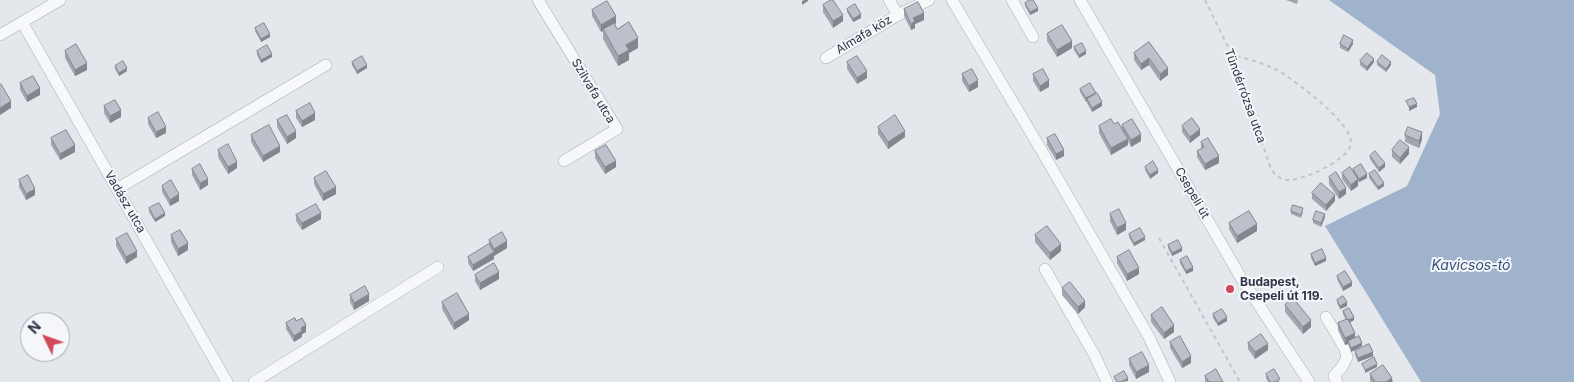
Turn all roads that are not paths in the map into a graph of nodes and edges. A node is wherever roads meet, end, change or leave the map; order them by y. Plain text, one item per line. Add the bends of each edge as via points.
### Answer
1 (60, 0) edge
2 (538, 0) edge
3 (889, 0) edge
4 (929, 0) edge
5 (952, 0) edge
6 (1012, 0) edge
7 (1080, 0) edge
8 (898, 15) junction
9 (22, 22) junction
10 (0, 35) edge
11 (1033, 37) dead end
12 (826, 58) dead end
13 (326, 65) dead end
14 (564, 161) dead end
15 (117, 189) junction
16 (438, 267) dead end
17 (1044, 269) dead end
18 (1326, 317) dead end
19 (228, 382) edge
20 (254, 382) edge
21 (1107, 382) edge
22 (1170, 382) edge
23 (1309, 382) edge
24 (1337, 382) edge

1 - 9 street
2 - 14 street, Szilvafa utca via 617,129
3 - 8 street
4 - 8 street, Almafa köz
5 - 22 street via 1149,337
6 - 11 street
7 - 23 street, Csepeli út via 1240,276
8 - 12 street, Almafa köz
9 - 10 street
9 - 15 street, Vadász utca
13 - 15 street
15 - 19 street, Vadász utca
16 - 20 street
17 - 21 street
18 - 24 street via 1347,357 1334,376

